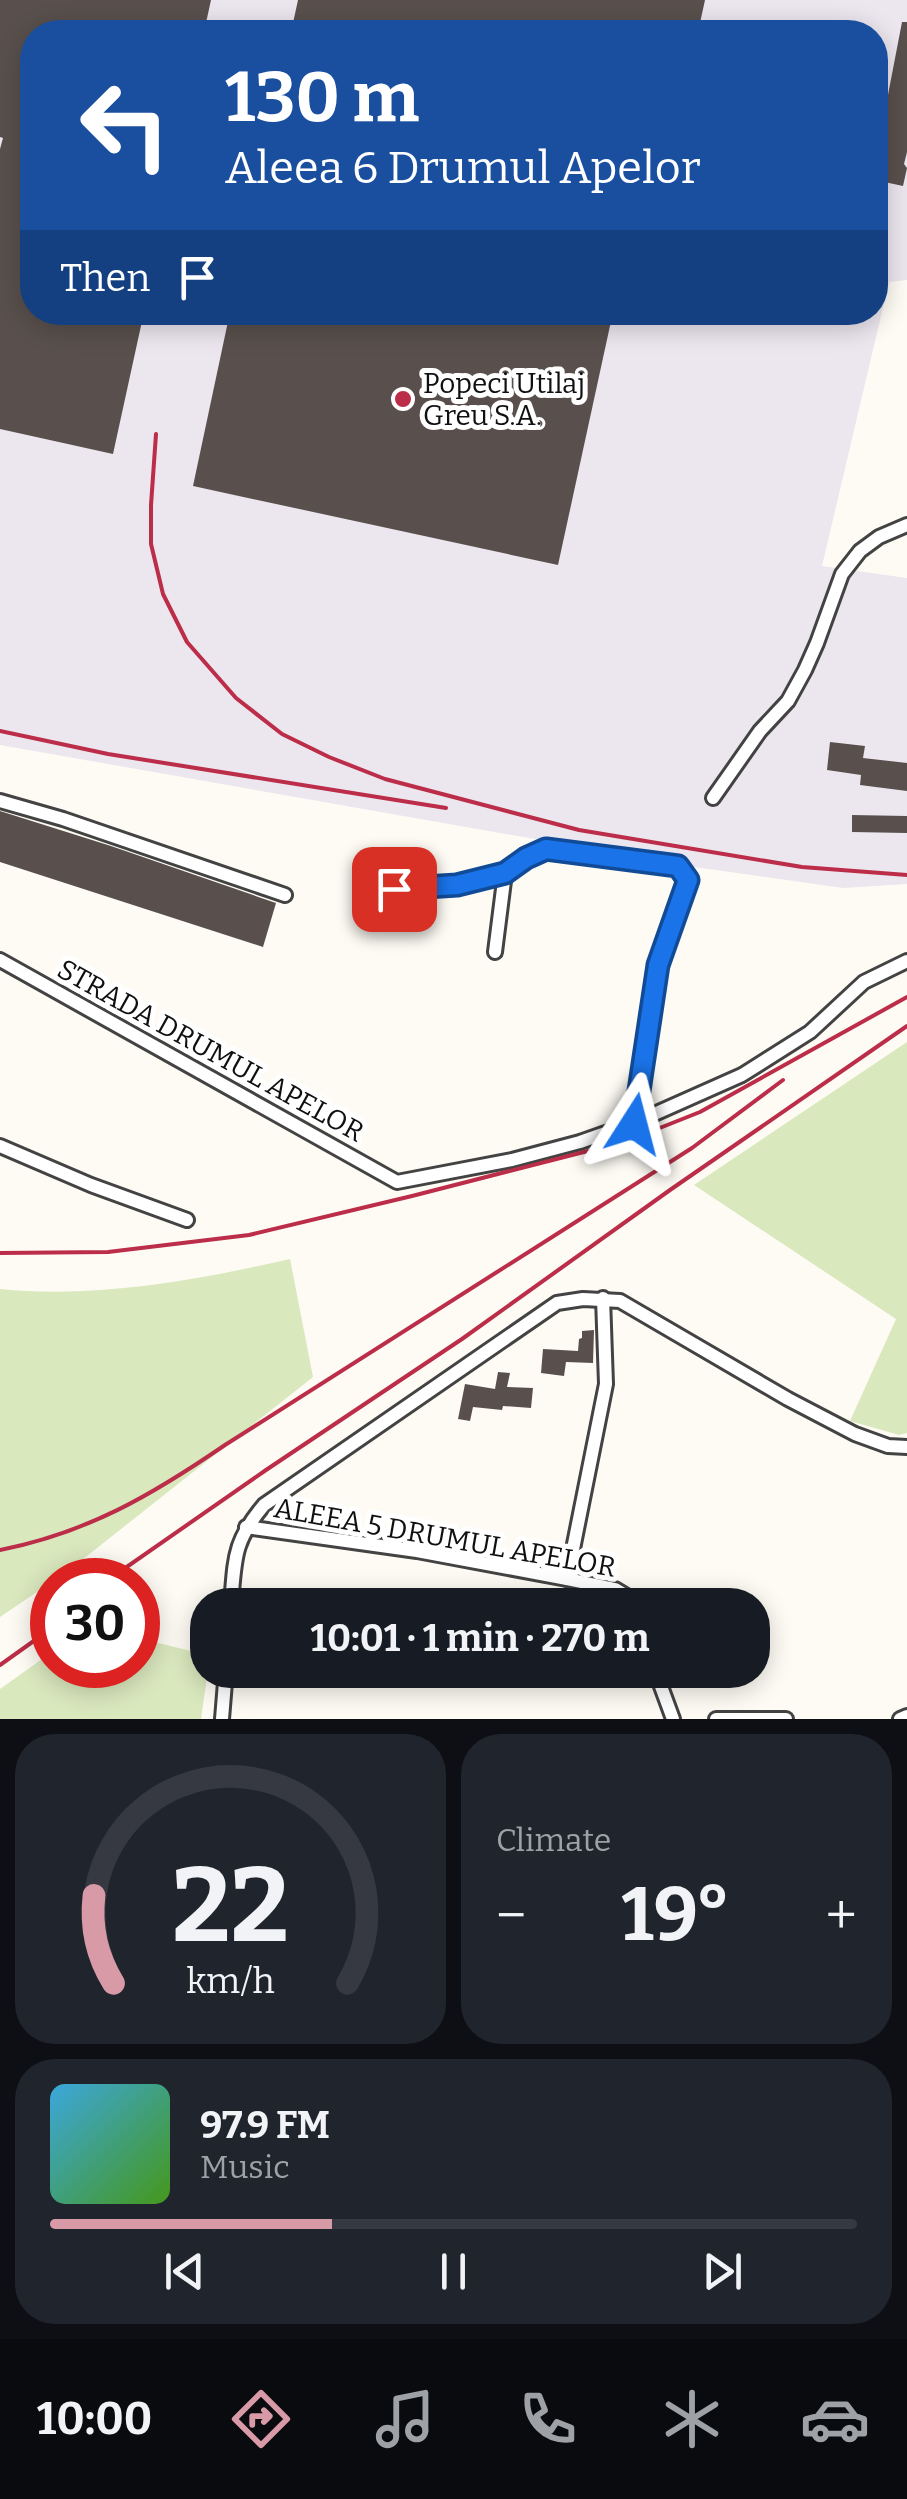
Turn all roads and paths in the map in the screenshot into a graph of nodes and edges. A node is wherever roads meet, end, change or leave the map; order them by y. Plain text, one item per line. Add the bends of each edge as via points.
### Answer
1 (907, 525) edge
2 (713, 798) dead end
3 (0, 800) edge
4 (505, 873) junction
5 (285, 895) dead end
6 (371, 920) dead end
7 (495, 952) dead end
8 (0, 960) edge
9 (907, 961) edge
10 (634, 1124) junction
11 (0, 1146) edge
12 (187, 1220) dead end
13 (603, 1298) junction
14 (907, 1447) edge
15 (246, 1526) junction
16 (567, 1579) junction
17 (232, 1588) edge
18 (607, 1588) edge
19 (225, 1688) edge
20 (661, 1688) edge
21 (907, 1716) edge
22 (779, 1718) edge
23 (222, 1719) edge
24 (673, 1719) edge
25 (716, 1719) edge
26 (900, 1719) edge

1 - 2 street via 860,551 842,574 788,701
3 - 5 street
4 - 6 street via 380,893
4 - 7 street
4 - 10 street via 546,849 678,866 688,880 658,965
8 - 10 street, STRADA DRUMUL APELOR via 398,1182 512,1160
9 - 10 street via 864,982 810,1032 742,1076
11 - 12 street
13 - 14 street via 636,1309 855,1434
13 - 15 street via 557,1303 264,1504
13 - 16 street via 606,1384
15 - 16 street, ALEEA 5 DRUMUL APELOR
15 - 17 street
16 - 18 street, ALEEA 5 DRUMUL APELOR
19 - 23 street
20 - 24 street
21 - 26 street
22 - 25 street

